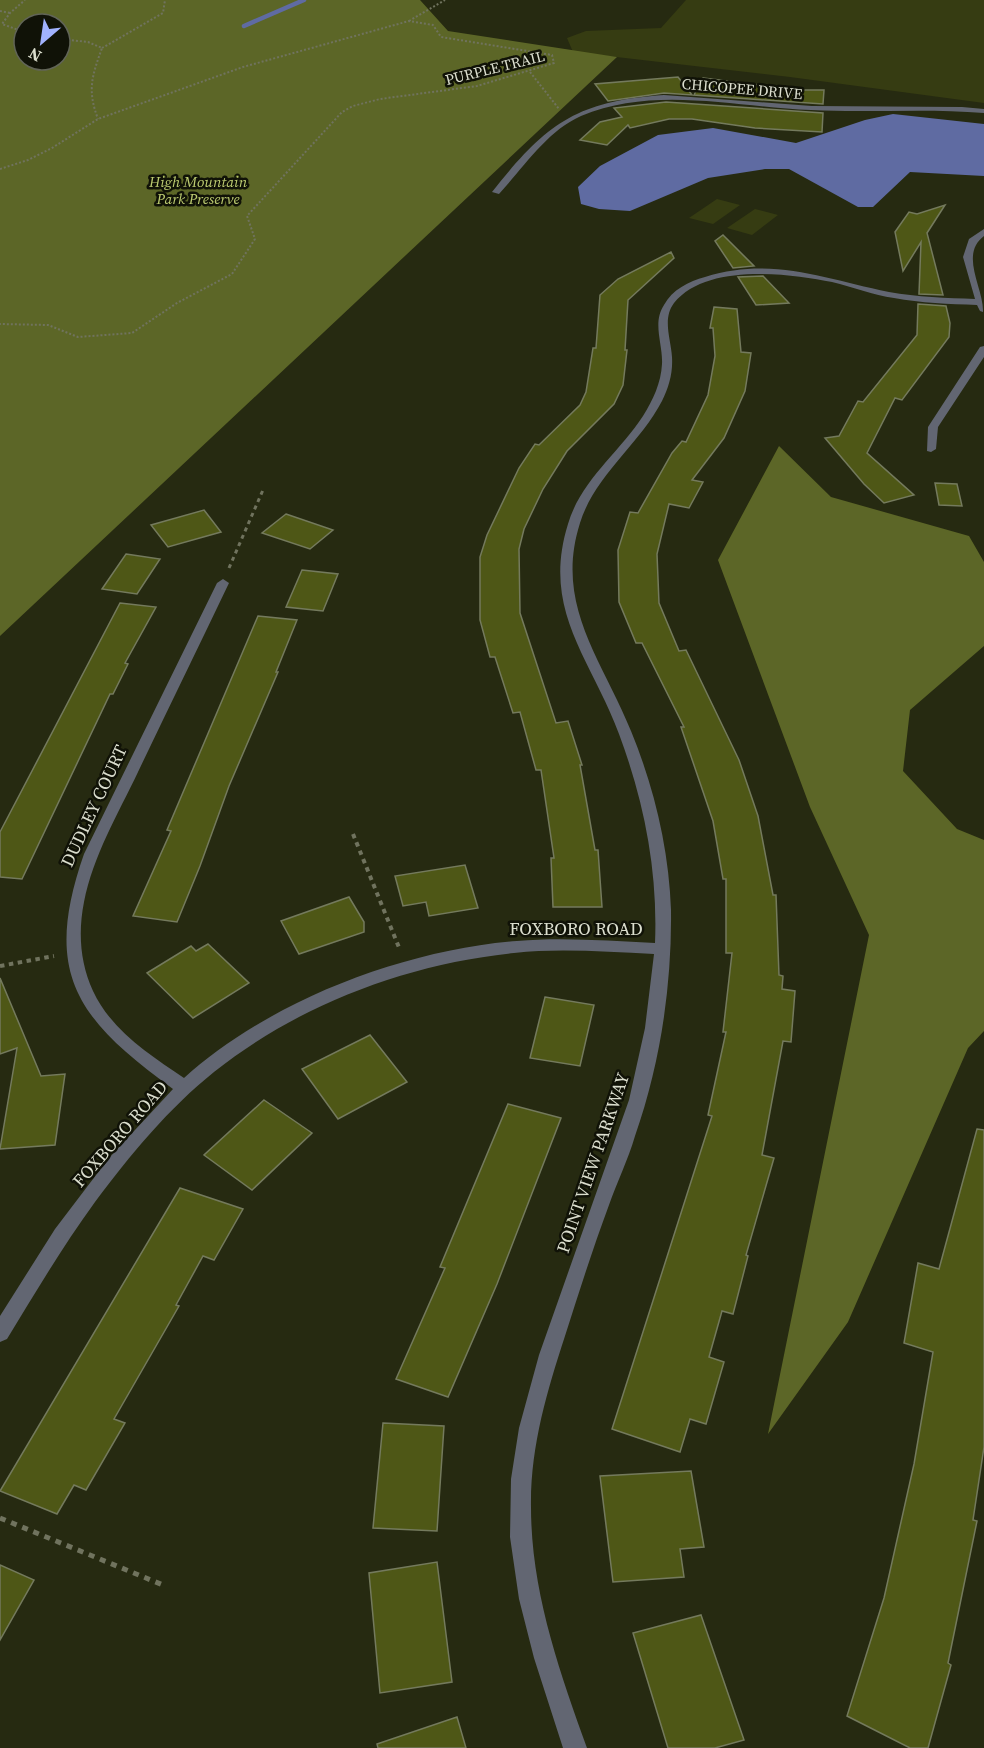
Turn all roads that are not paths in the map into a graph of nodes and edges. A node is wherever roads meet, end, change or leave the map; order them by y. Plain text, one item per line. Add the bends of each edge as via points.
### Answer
1 (984, 111) edge
2 (496, 192) dead end
3 (984, 232) edge
4 (982, 305) edge
5 (984, 349) edge
6 (931, 449) dead end
7 (223, 583) road end
8 (662, 949) junction
9 (186, 1089) junction
10 (0, 1333) edge
11 (575, 1748) edge

1 - 2 street, CHICOPEE DRIVE via 918,106 809,108 679,97 623,102 567,120
3 - 4 street via 968,249
4 - 8 street, POINT VIEW PARKWAY via 871,291 803,274 765,272 706,279 679,292 664,310 668,359 660,396 650,415 600,473 586,496 574,521 566,573 568,600 580,640 622,725 652,819 661,871
5 - 6 street via 933,427
7 - 9 street, DUDLEY COURT via 91,854 78,887 72,920 73,953 81,984 96,1013 118,1037
8 - 9 street, FOXBORO ROAD via 546,945 496,948 407,968 341,991 288,1017 237,1048
8 - 11 street, POINT VIEW PARKWAY via 645,1069 631,1125 538,1383 526,1442 520,1504 524,1568 536,1632
9 - 10 street, FOXBORO ROAD via 156,1117 102,1180

